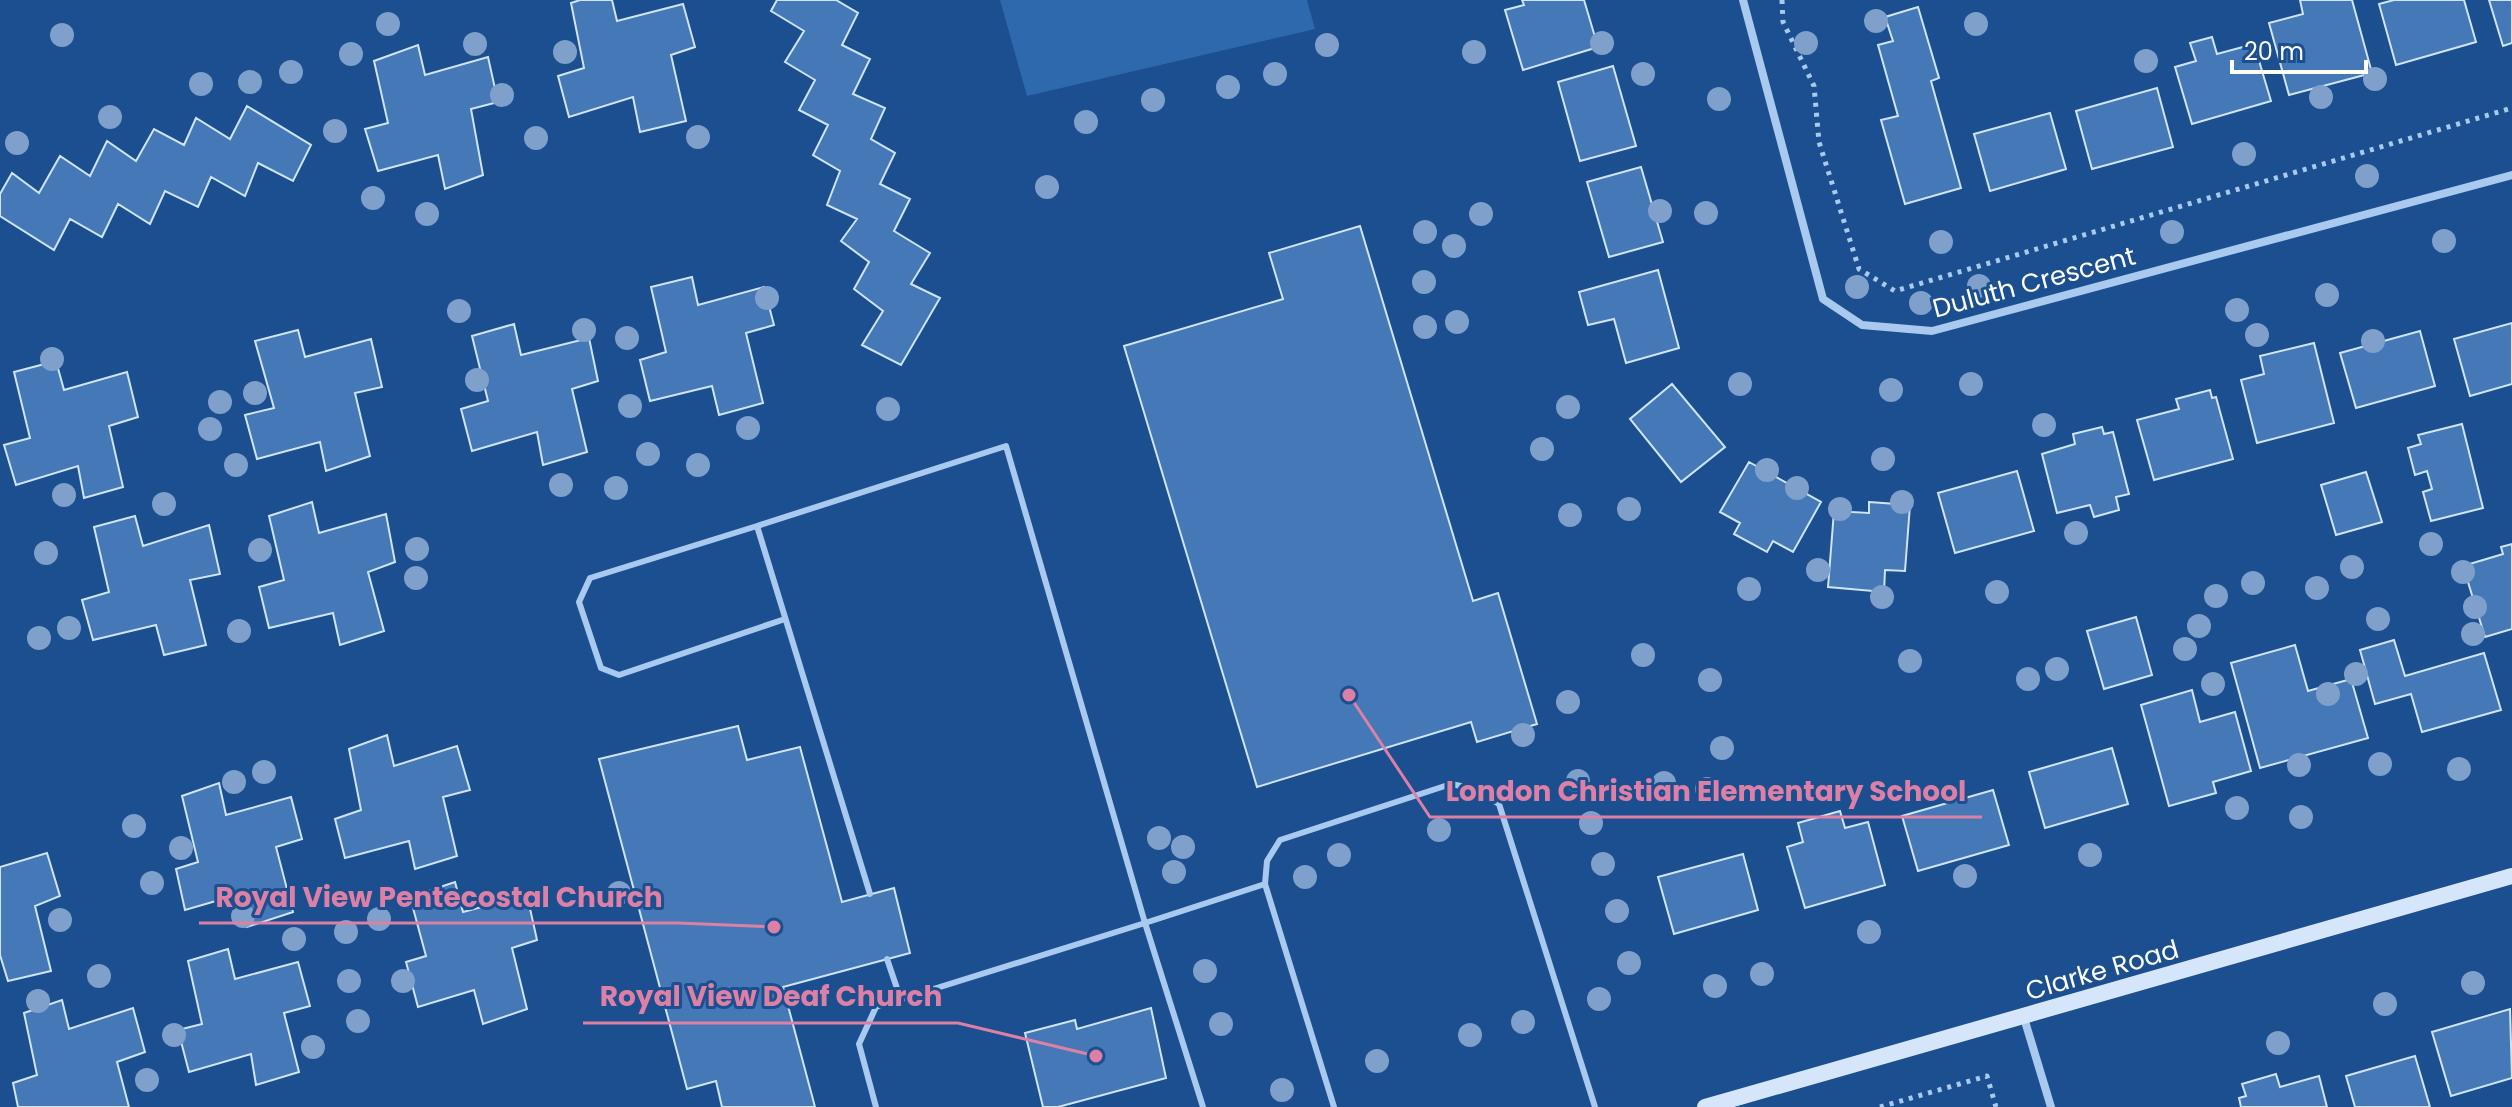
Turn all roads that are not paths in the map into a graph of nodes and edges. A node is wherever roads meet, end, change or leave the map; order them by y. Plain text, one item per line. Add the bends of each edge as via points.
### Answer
1 (1743, 0) edge
2 (2512, 175) edge
3 (757, 526) junction
4 (785, 619) junction
5 (2512, 876) edge
6 (1265, 884) junction
7 (870, 894) dead end
8 (1145, 923) junction
9 (887, 959) dead end
10 (901, 1000) junction
11 (2024, 1018) junction
12 (876, 1107) edge
13 (1203, 1107) edge
14 (1334, 1107) edge
15 (1595, 1107) edge
16 (1705, 1107) edge
17 (2051, 1107) edge

1 - 2 street, Duluth Crescent via 1823,299 1862,325 1932,331
3 - 4 lane
3 - 4 lane via 590,578 579,602 601,668 619,675
3 - 8 lane via 1006,446
4 - 7 lane
5 - 11 main road, Clarke Road
6 - 8 lane
6 - 14 lane
6 - 15 lane via 1267,861 1280,840 1451,784 1499,804
8 - 10 lane
8 - 13 lane
9 - 10 lane
10 - 12 lane via 876,1007 859,1044
11 - 16 main road, Clarke Road
11 - 17 street

